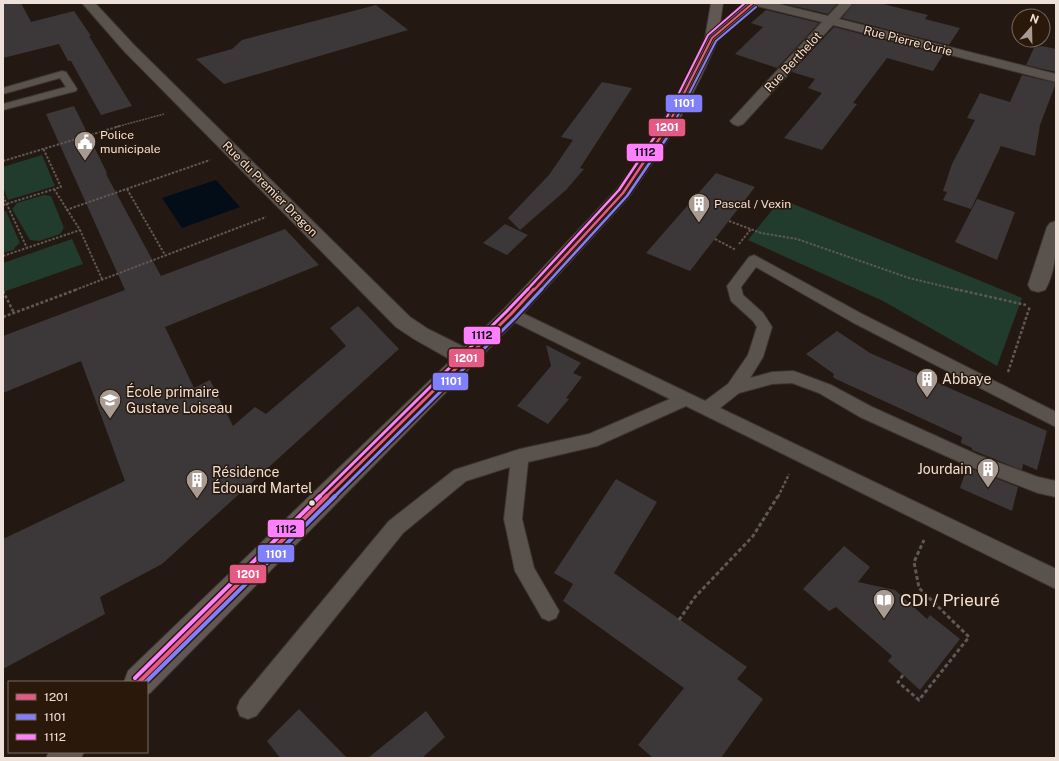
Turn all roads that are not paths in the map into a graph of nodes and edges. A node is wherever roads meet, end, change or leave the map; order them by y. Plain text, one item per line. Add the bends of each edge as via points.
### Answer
1 (88, 3) edge
2 (718, 3) edge
3 (753, 3) edge
4 (761, 3) edge
5 (847, 3) edge
6 (831, 21) junction
7 (712, 38) junction
8 (1056, 78) edge
9 (3, 91) edge
10 (3, 108) edge
11 (738, 121) dead end
12 (1056, 227) edge
13 (1038, 285) road end
14 (510, 314) junction
15 (466, 358) junction
16 (734, 388) junction
17 (686, 399) junction
18 (707, 409) junction
19 (1056, 420) edge
20 (520, 456) junction
21 (1056, 489) edge
22 (1056, 579) edge
23 (549, 611) dead end
24 (140, 681) edge
25 (248, 708) dead end

1 - 15 street, Rue du Premier Dragon via 129,48 403,322
2 - 7 main road
3 - 7 main road
4 - 6 street, Rue Pierre Curie
5 - 6 street, Rue Berthelot
6 - 8 street, Rue Pierre Curie
6 - 11 street, Rue Berthelot
7 - 14 main road via 664,134 622,192
9 - 10 lane via 62,74 72,89
12 - 13 street
14 - 15 main road
14 - 17 lane
15 - 24 main road
16 - 18 lane
16 - 19 lane via 755,357 765,327 736,297 734,286 754,260 857,318
16 - 21 lane via 772,378 793,377 825,389 866,412 972,460 1038,485
17 - 18 lane
17 - 20 lane via 591,441
18 - 22 lane
20 - 23 lane via 513,519 525,572
20 - 25 lane via 460,475 396,527

